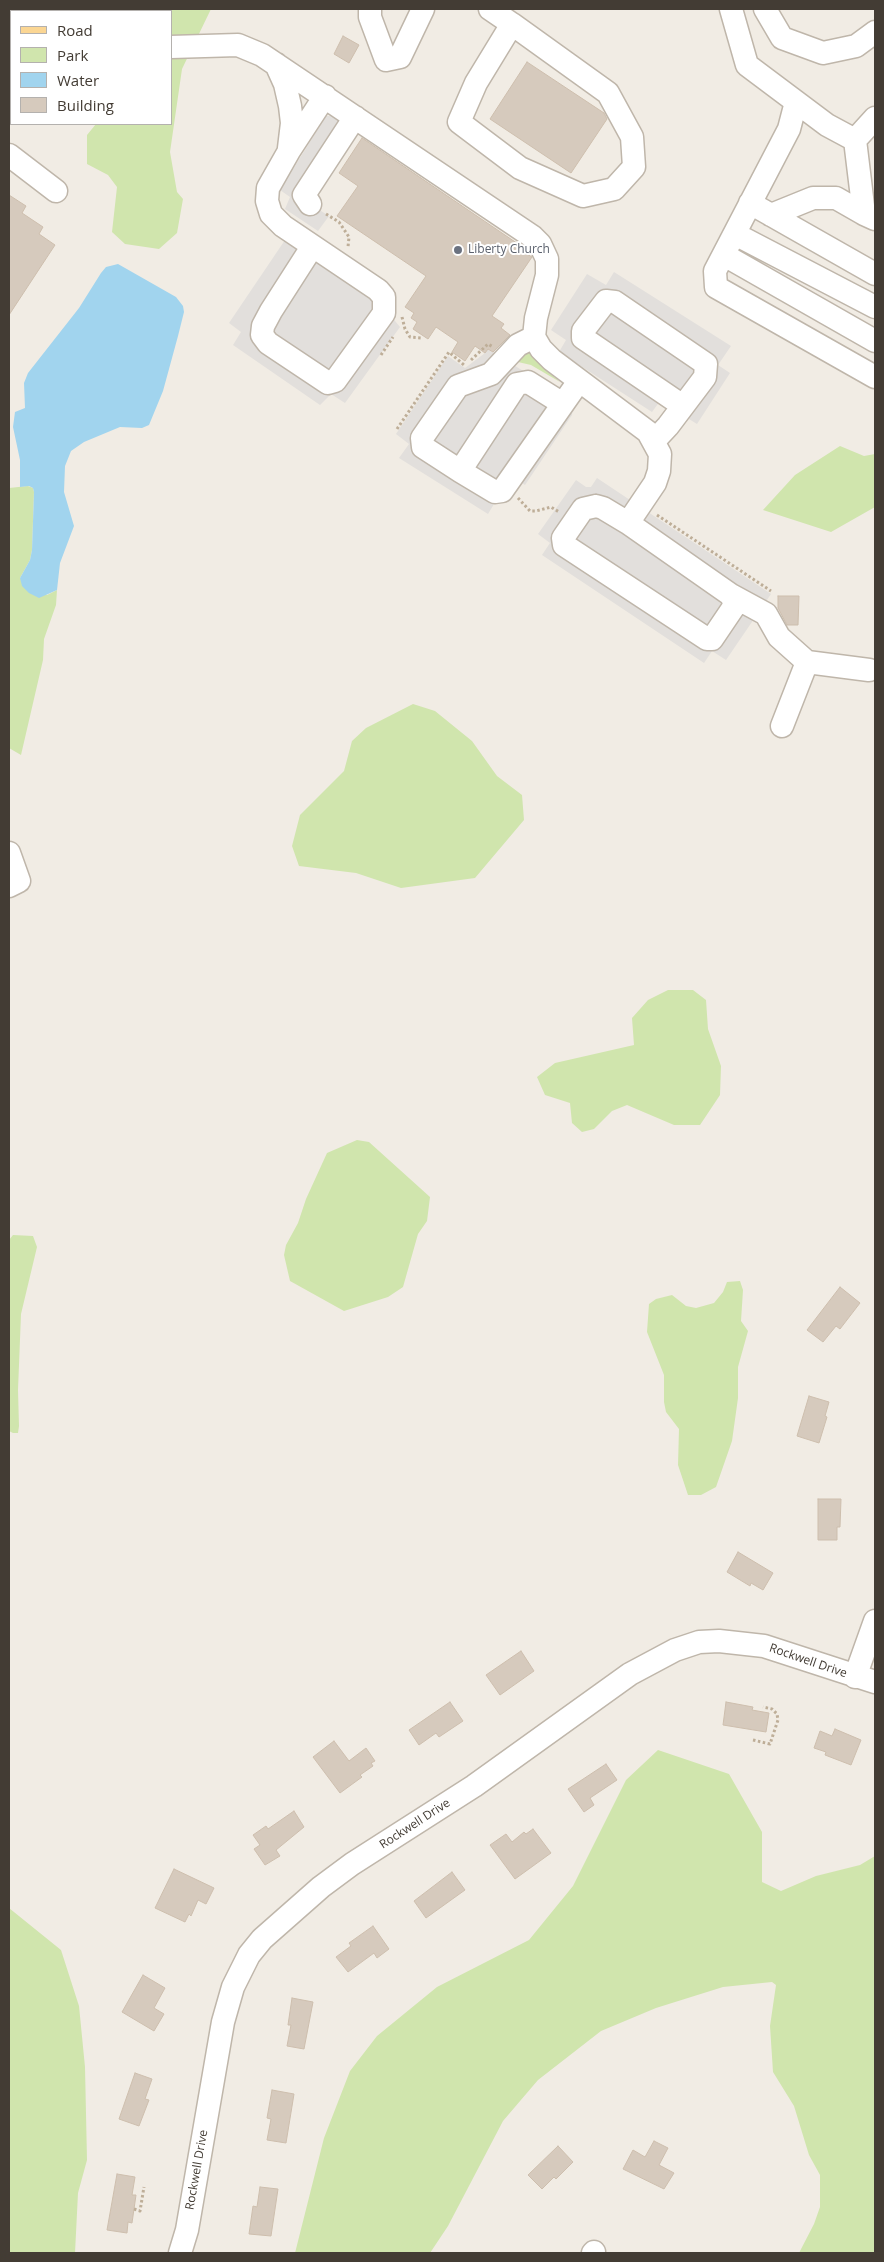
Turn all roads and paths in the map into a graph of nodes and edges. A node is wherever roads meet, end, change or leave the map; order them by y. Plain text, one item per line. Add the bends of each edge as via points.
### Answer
1 (370, 9) edge
2 (423, 9) edge
3 (490, 9) edge
4 (731, 9) edge
5 (766, 9) edge
6 (512, 24) junction
7 (875, 32) edge
8 (172, 47) edge
9 (276, 64) junction
10 (325, 96) junction
11 (796, 102) junction
12 (355, 116) junction
13 (875, 118) edge
14 (855, 140) junction
15 (288, 151) junction
16 (9, 155) edge
17 (56, 191) dead end
18 (750, 203) junction
19 (310, 204) dead end
20 (771, 215) junction
21 (870, 217) edge
22 (735, 234) junction
23 (312, 247) junction
24 (724, 255) junction
25 (875, 274) edge
26 (875, 307) edge
27 (405, 329) dead end
28 (397, 330) dead end
29 (394, 334) dead end
30 (534, 337) junction
31 (875, 341) edge
32 (381, 355) dead end
33 (875, 377) edge
34 (579, 381) junction
35 (563, 404) junction
36 (683, 406) junction
37 (654, 441) junction
38 (460, 471) junction
39 (506, 485) junction
40 (649, 510) dead end
41 (574, 521) junction
42 (628, 523) junction
43 (771, 591) dead end
44 (731, 595) junction
45 (807, 662) junction
46 (869, 670) dead end
47 (782, 726) dead end
48 (9, 853) edge
49 (9, 886) edge
50 (875, 1622) edge
51 (865, 1679) edge
52 (763, 1707) dead end
53 (753, 1740) dead end
54 (144, 2187) dead end
55 (134, 2209) dead end
56 (180, 2253) edge

1 - 2 street via 386,60 400,57
3 - 6 street
4 - 11 street via 747,65
5 - 7 street via 782,38 823,53 856,46
6 - 6 street via 608,93 632,137 634,167 614,189 584,196 520,168 459,122 476,83
8 - 9 street via 238,45
9 - 10 street
9 - 15 street via 290,106 292,123
10 - 12 street
10 - 15 street
11 - 14 street
11 - 18 street via 789,129
12 - 19 street via 304,196
12 - 30 street via 540,244 547,259 547,275
13 - 14 street
14 - 21 street
15 - 23 street via 268,188 268,207 279,223
16 - 17 street
18 - 20 street
18 - 22 street
20 - 21 street via 813,198 836,198
20 - 25 street
22 - 24 street
22 - 26 street
23 - 23 street via 378,290 385,301 379,320 335,381 328,383 268,343 262,335 271,311
24 - 31 street
24 - 33 street via 715,271 716,287
27 - 28 path
29 - 32 path
30 - 34 street via 546,354
30 - 38 street via 518,345 491,374 458,386 422,438 423,447
34 - 35 street
34 - 37 street via 648,432
35 - 38 street via 528,382 517,384
35 - 39 street
36 - 36 street via 705,377 706,364 615,302 606,301 583,331 583,338
36 - 37 street
37 - 42 street via 660,456 657,477
38 - 39 street via 497,493
39 - 41 path via 527,509 536,512 551,507
40 - 43 path
41 - 42 street via 583,509 596,506
41 - 44 street via 563,538 564,545 709,640 735,607 736,602
42 - 44 street
44 - 45 street via 766,614 779,637
45 - 46 street
45 - 47 street
48 - 49 street via 19,881
50 - 51 street
51 - 56 street, Rockwell Drive via 777,1649 741,1642 698,1642 676,1650 630,1674 474,1786 352,1864 292,1912 249,1955 227,2002 187,2230
52 - 53 path via 772,1709 778,1720 770,1744
54 - 55 path via 140,2211

